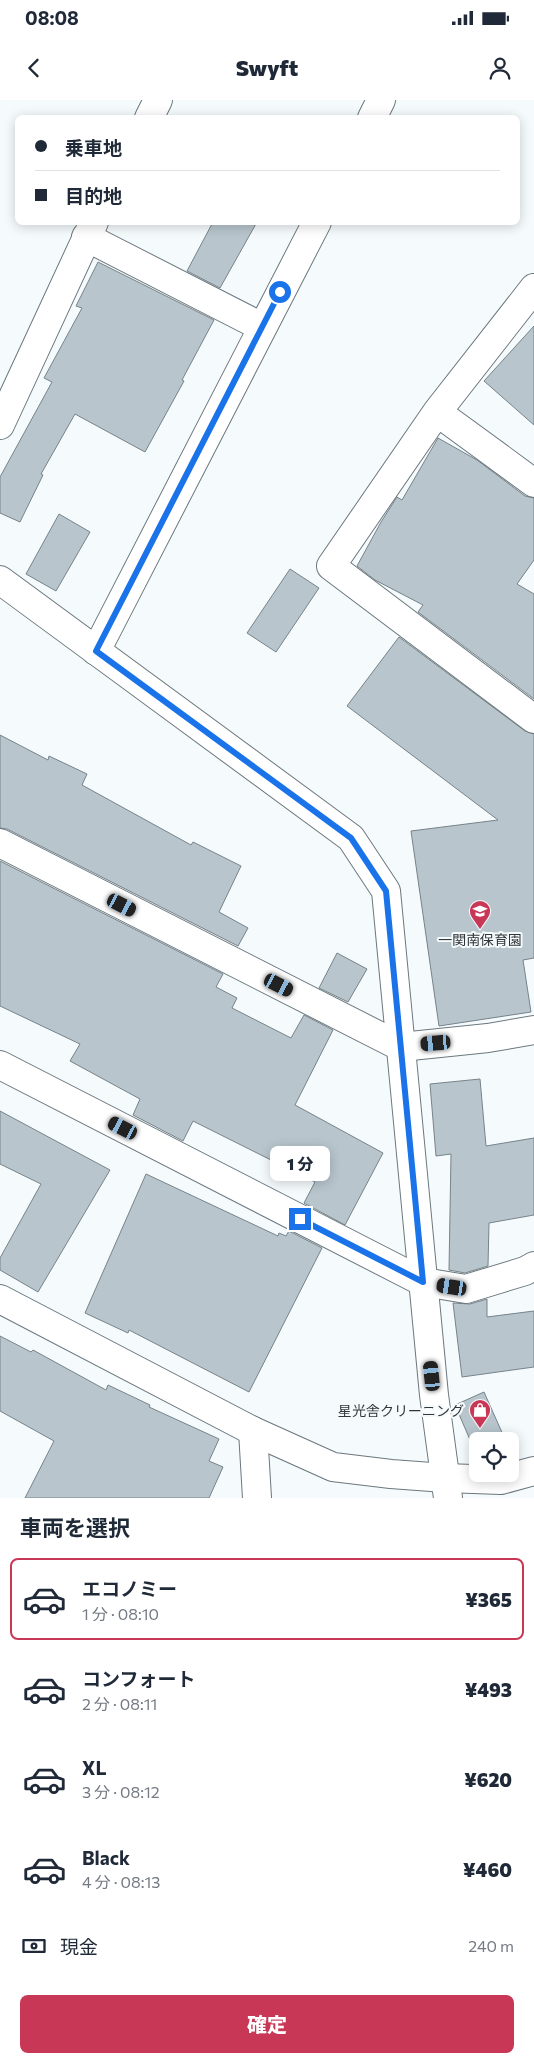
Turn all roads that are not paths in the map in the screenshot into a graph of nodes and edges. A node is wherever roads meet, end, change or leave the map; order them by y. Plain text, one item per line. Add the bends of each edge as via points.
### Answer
1 (158, 100) edge
2 (382, 100) edge
3 (150, 115) edge
4 (374, 115) edge
5 (315, 225) edge
6 (90, 230) edge
7 (534, 288) edge
8 (262, 327) junction
9 (437, 412) junction
10 (0, 425) edge
11 (534, 483) edge
12 (0, 580) edge
13 (96, 651) junction
14 (534, 719) edge
15 (0, 843) edge
16 (534, 1030) edge
17 (401, 1047) junction
18 (0, 1065) edge
19 (534, 1266) edge
20 (423, 1282) junction
21 (0, 1299) edge
22 (253, 1431) junction
23 (534, 1471) edge
24 (446, 1488) edge
25 (257, 1498) edge

1 - 3 street
2 - 4 street
5 - 8 street
6 - 8 street
6 - 10 street
7 - 9 street
8 - 13 street
9 - 11 street
9 - 14 street via 330,566
12 - 13 street
13 - 17 street via 351,838 386,891
15 - 17 street
16 - 17 street
17 - 20 street
18 - 20 street
19 - 20 street via 466,1289
20 - 24 street
21 - 22 street
22 - 24 street via 333,1468 391,1474
22 - 25 street
23 - 24 street via 501,1480

